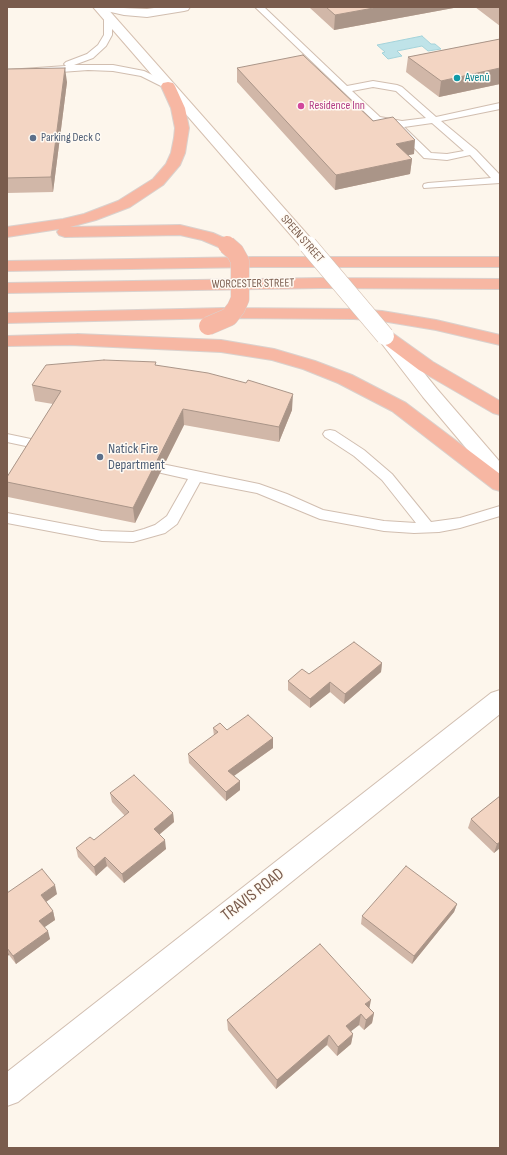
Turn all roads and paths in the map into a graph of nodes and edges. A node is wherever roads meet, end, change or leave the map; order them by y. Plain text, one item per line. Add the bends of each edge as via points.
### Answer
1 (184, 7) edge
2 (259, 7) edge
3 (104, 10) edge
4 (44, 70) junction
5 (7, 73) edge
6 (168, 86) junction
7 (345, 89) junction
8 (500, 106) edge
9 (434, 120) junction
10 (402, 124) junction
11 (472, 152) junction
12 (428, 186) dead end
13 (7, 232) edge
14 (500, 262) edge
15 (7, 266) edge
16 (500, 284) edge
17 (7, 288) edge
18 (7, 318) edge
19 (385, 336) junction
20 (63, 339) junction
21 (500, 340) edge
22 (7, 341) edge
23 (500, 409) edge
24 (330, 434) dead end
25 (8, 440) edge
26 (40, 445) edge
27 (162, 469) edge
28 (500, 474) edge
29 (196, 476) junction
30 (500, 484) edge
31 (500, 511) edge
32 (7, 518) edge
33 (428, 528) junction
34 (500, 700) edge
35 (7, 1091) edge

1 - 3 main road via 147,13
2 - 7 lane
3 - 4 lane via 109,30 106,39 94,53 72,63
3 - 6 main road, SPEEN STREET
4 - 5 lane
4 - 6 lane via 119,68 144,74
6 - 13 highway via 178,108 181,138 173,164 158,182 124,204 90,217 63,224
6 - 19 main road, SPEEN STREET, bridge
7 - 9 lane via 373,84 394,86
7 - 10 lane via 377,119
8 - 9 lane
9 - 10 lane
9 - 11 lane
10 - 11 lane via 401,130 428,156 447,158
11 - 12 lane via 499,180
13 - 20 highway, bridge via 180,230 207,236 227,245 240,261 240,299 229,317 208,326 157,334
14 - 15 highway, WORCESTER STREET
16 - 17 highway, WORCESTER STREET via 322,283
18 - 21 highway via 354,314 430,323
19 - 23 highway via 426,366
19 - 28 main road, SPEEN STREET
20 - 22 highway
20 - 30 highway via 221,346 274,355 309,365 345,379 399,407
24 - 33 lane via 360,453 387,477
25 - 26 lane
27 - 29 lane
29 - 32 lane via 172,520 147,534 133,537 102,536
29 - 33 lane via 259,489 320,514 340,519 384,526
31 - 33 lane via 460,523
34 - 35 main road, TRAVIS ROAD

